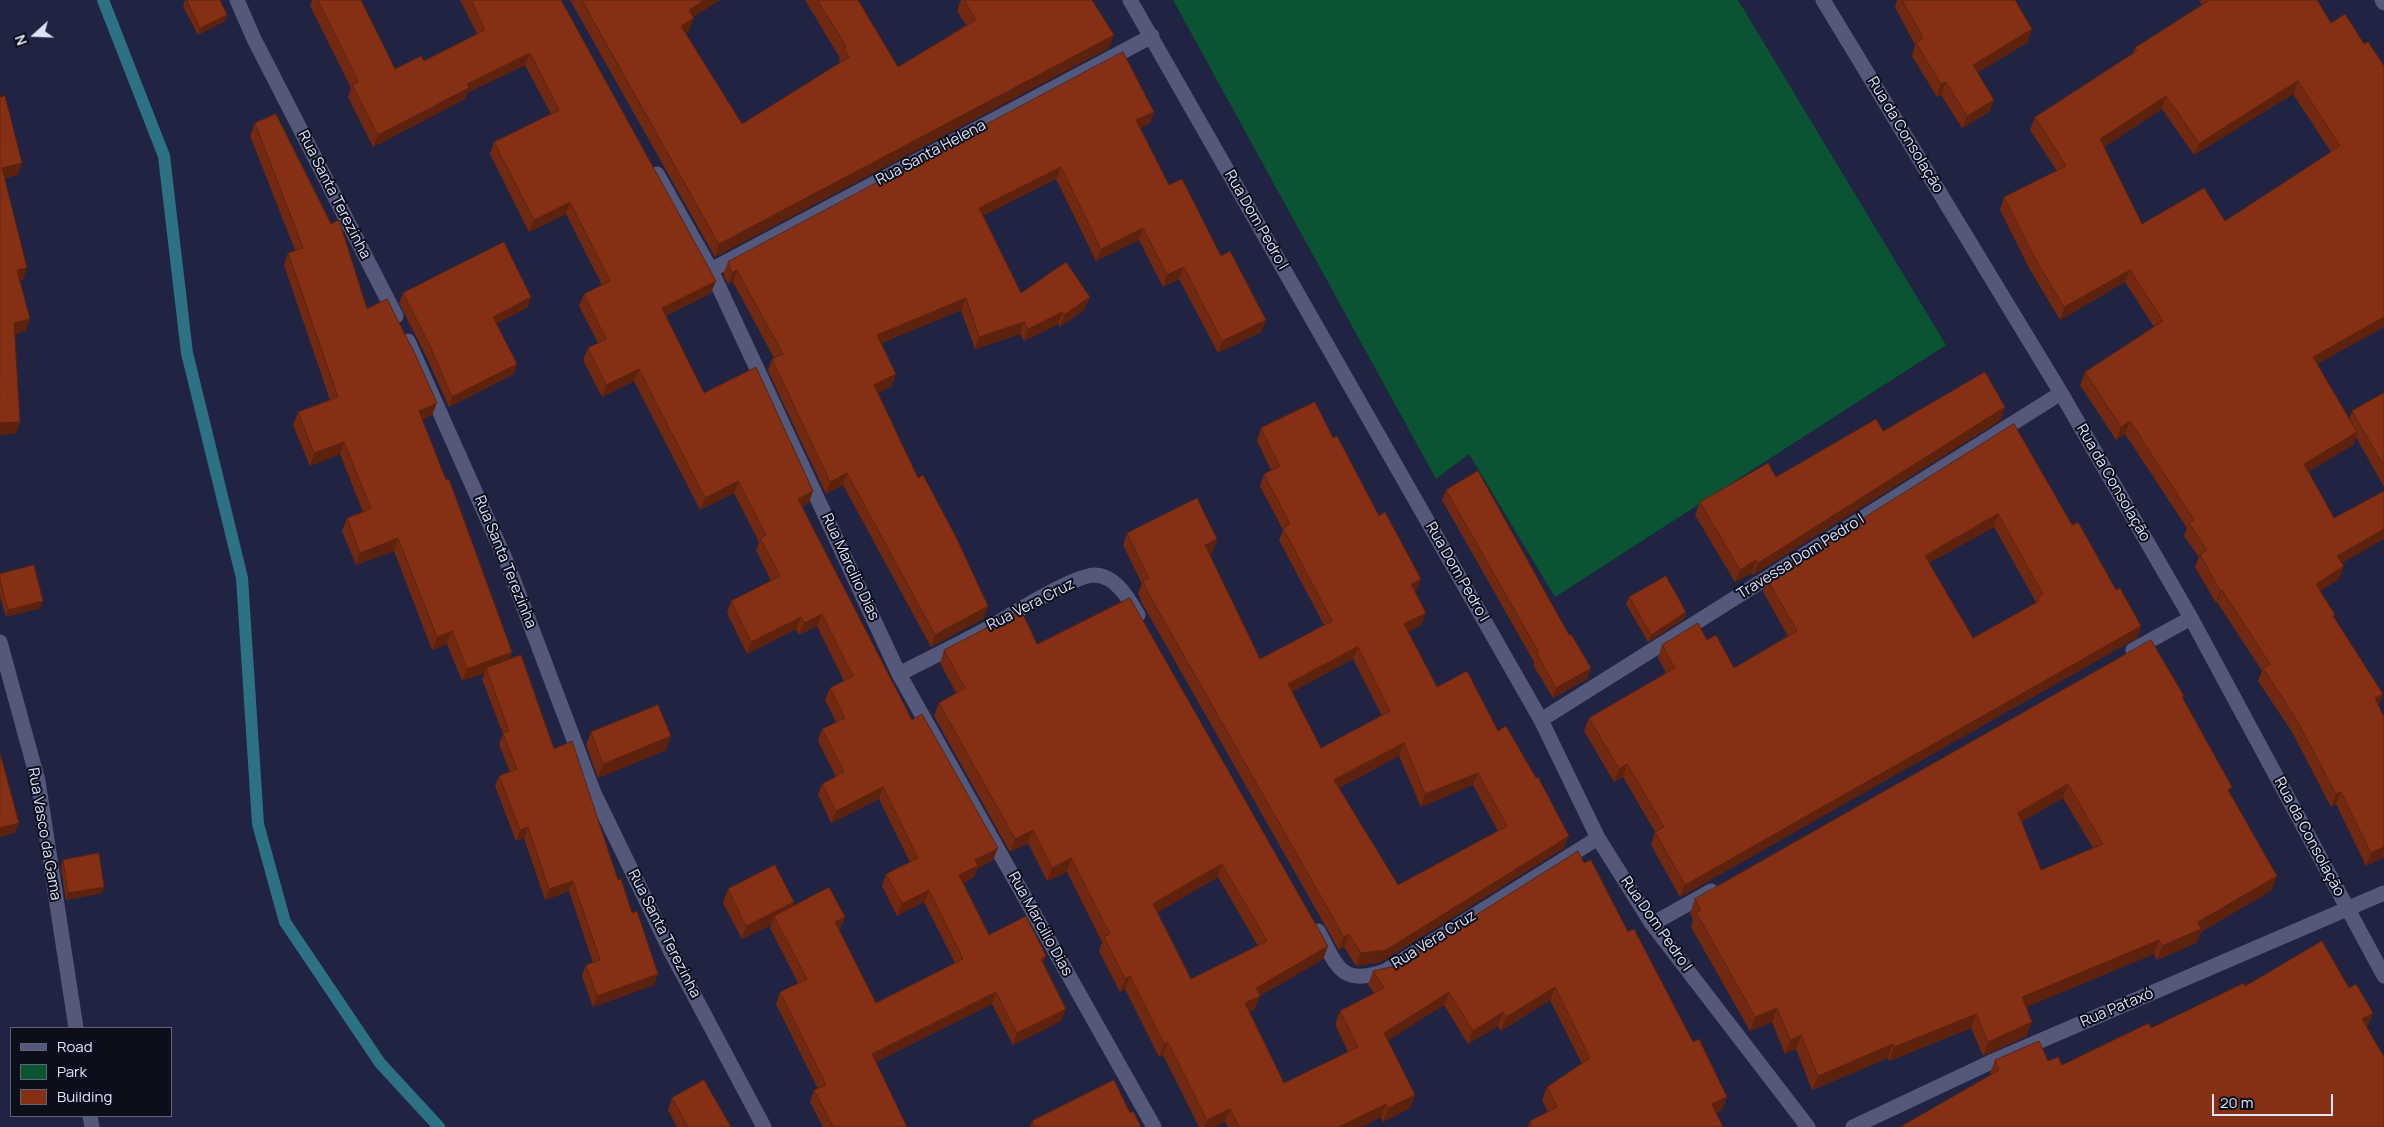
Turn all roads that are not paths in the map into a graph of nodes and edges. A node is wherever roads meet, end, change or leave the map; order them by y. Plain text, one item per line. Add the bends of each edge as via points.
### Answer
1 (238, 0) edge
2 (1130, 0) edge
3 (1822, 0) edge
4 (1152, 36) junction
5 (647, 157) edge
6 (711, 270) junction
7 (2061, 393) junction
8 (2191, 618) junction
9 (1143, 624) edge
10 (0, 642) edge
11 (2122, 657) edge
12 (900, 674) junction
13 (1541, 720) junction
14 (1598, 838) junction
15 (1720, 886) edge
16 (2384, 894) edge
17 (2347, 909) junction
18 (1310, 918) edge
19 (1652, 924) junction
20 (2384, 976) edge
21 (76, 1027) edge
22 (764, 1127) edge
23 (1154, 1127) edge
24 (1808, 1127) edge
25 (1853, 1127) edge

1 - 22 street, Rua Santa Terezinha via 254,39 419,362 507,563 594,793 670,950
2 - 4 street, Rua Dom Pedro I
3 - 7 street, Rua da Consolação
4 - 6 street, Rua Santa Helena
4 - 13 street, Rua Dom Pedro I
5 - 6 street, Rua Marcilio Dias
6 - 12 street, Rua Marcilio Dias
7 - 8 street, Rua da Consolação
7 - 13 street, Travessa Dom Pedro I
8 - 11 street
8 - 17 street, Rua da Consolação
9 - 12 street, Rua Vera Cruz via 1129,599 1113,582 1095,575 1072,582 1034,601
10 - 21 street, Rua Vasco da Gama via 38,781
12 - 23 street, Rua Marcilio Dias
13 - 14 street, Rua Dom Pedro I
14 - 18 street, Rua Vera Cruz via 1385,971 1369,977 1354,977 1340,970
14 - 19 street, Rua Dom Pedro I
15 - 19 street
16 - 17 street, Rua Pataxó
17 - 20 street, Rua da Consolação
17 - 25 street, Rua Pataxó via 1991,1062
19 - 24 street, Rua Dom Pedro I

